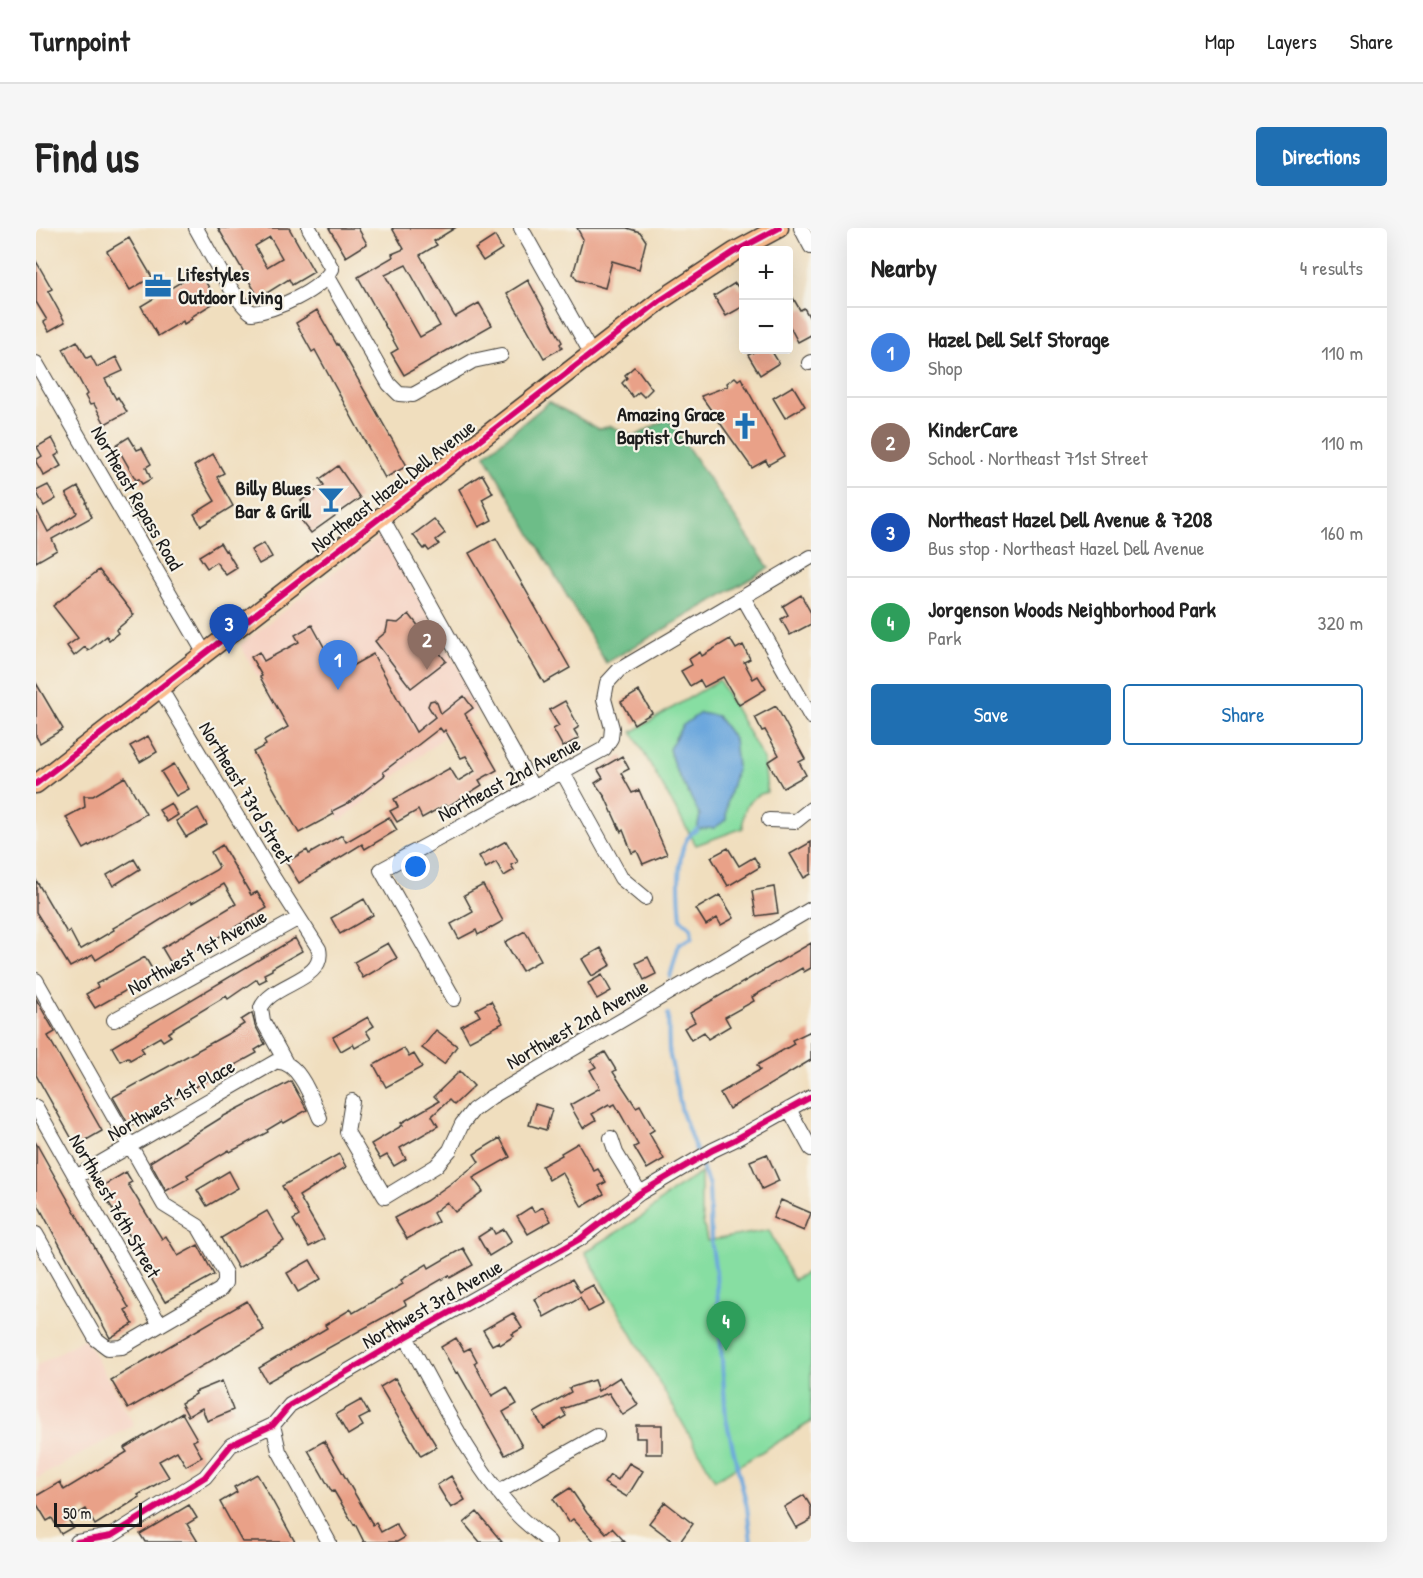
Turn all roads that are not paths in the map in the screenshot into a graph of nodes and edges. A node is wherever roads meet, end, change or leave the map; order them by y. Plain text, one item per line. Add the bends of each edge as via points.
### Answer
1 (196, 228) edge
2 (309, 228) edge
3 (521, 228) edge
4 (779, 228) edge
5 (801, 228) edge
6 (811, 246) edge
7 (328, 277) junction
8 (591, 353) junction
9 (501, 355) dead end
10 (36, 363) edge
11 (381, 516) junction
12 (811, 557) edge
13 (743, 597) junction
14 (205, 654) junction
15 (160, 688) junction
16 (811, 717) edge
17 (563, 773) junction
18 (36, 784) edge
19 (533, 788) junction
20 (811, 809) edge
21 (769, 820) dead end
22 (645, 898) dead end
23 (811, 909) edge
24 (299, 918) junction
25 (36, 980) edge
26 (454, 999) dead end
27 (114, 1020) dead end
28 (286, 1063) junction
29 (811, 1097) edge
30 (351, 1101) dead end
31 (36, 1107) edge
32 (789, 1109) junction
33 (320, 1118) dead end
34 (611, 1138) dead end
35 (130, 1146) junction
36 (811, 1149) edge
37 (76, 1177) junction
38 (640, 1193) junction
39 (36, 1234) edge
40 (160, 1325) junction
41 (406, 1337) junction
42 (273, 1425) junction
43 (597, 1436) dead end
44 (498, 1492) junction
45 (112, 1539) edge
46 (77, 1542) edge
47 (329, 1542) edge
48 (549, 1542) edge

1 - 7 street via 252,313 309,291
2 - 7 street via 332,269
3 - 8 street
4 - 8 main road, Northeast Hazel Dell Avenue via 661,300
5 - 6 street
7 - 9 street via 389,384 399,394 412,395 473,361
8 - 11 main road, Northeast Hazel Dell Avenue
10 - 14 street, Northeast Repass Road
11 - 14 main road, Northeast Hazel Dell Avenue
11 - 19 street
12 - 13 street, Northeast 2nd Avenue
13 - 16 street
13 - 17 street, Northeast 2nd Avenue via 619,670 607,682 604,699 611,738 604,749
14 - 15 main road, Northeast Hazel Dell Avenue
15 - 18 main road, Northeast Hazel Dell Avenue
15 - 24 street, Northeast 73rd Street
17 - 19 street, Northeast 2nd Avenue
17 - 22 street via 621,878
19 - 26 street, Northeast 2nd Avenue via 381,870
20 - 21 street via 796,821
23 - 30 street, Northwest 2nd Avenue via 491,1097 462,1124 450,1150 436,1166 385,1197 347,1132
24 - 27 street, Northwest 1st Avenue
24 - 28 street, Northeast 73rd Street via 319,949 320,961 308,973 268,997 261,1008 263,1022
25 - 35 street
28 - 33 street via 296,1071
28 - 35 street, Northwest 1st Place via 270,1064
29 - 32 street, Northwest 3rd Avenue
31 - 37 street, Northwest 76th Street
32 - 36 street
32 - 38 street, Northwest 3rd Avenue
34 - 38 street
35 - 37 street, Northwest 1st Place
35 - 40 street via 164,1205 198,1226 225,1272 220,1290
37 - 40 street, Northwest 76th Street
38 - 41 street, Northwest 3rd Avenue via 580,1239
39 - 40 street via 96,1339 108,1348 122,1347
41 - 42 street, Northwest 3rd Avenue via 290,1405
41 - 44 street
42 - 45 street, Northwest 3rd Avenue via 231,1445 205,1477
42 - 47 street via 279,1451
43 - 44 street
44 - 48 street via 516,1514
45 - 46 street, Northwest 3rd Avenue

